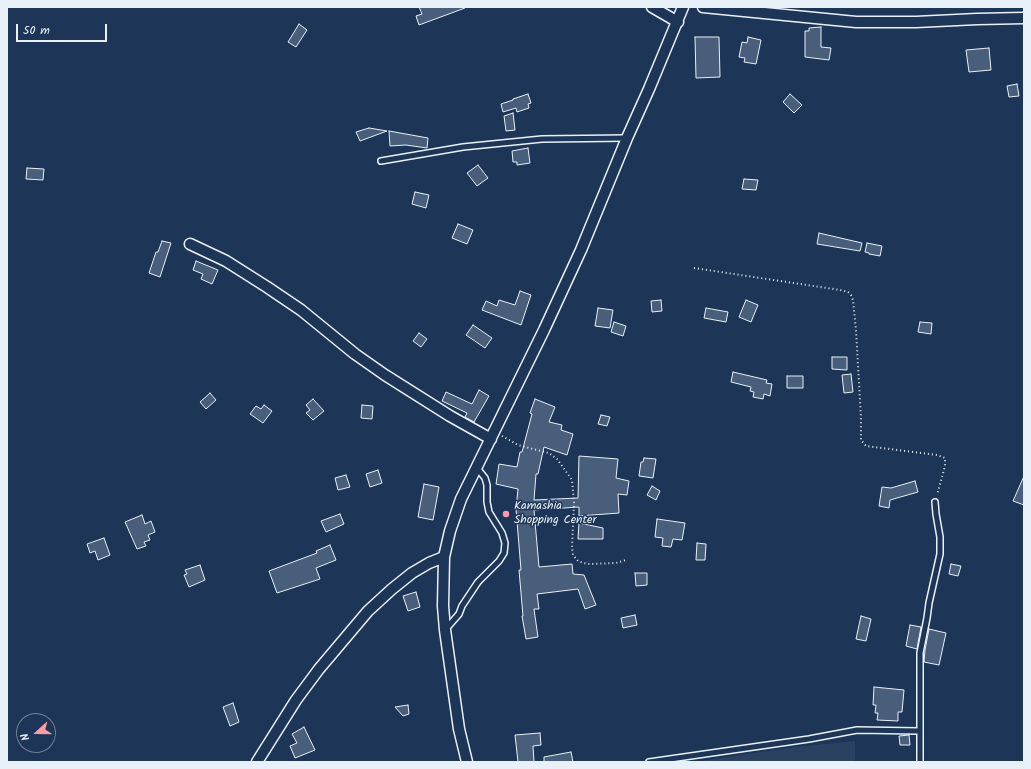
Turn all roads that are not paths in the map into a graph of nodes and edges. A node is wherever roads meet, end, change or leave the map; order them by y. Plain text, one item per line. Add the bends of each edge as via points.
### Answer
1 (652, 7) edge
2 (683, 7) edge
3 (703, 7) edge
4 (1024, 18) edge
5 (678, 22) junction
6 (627, 138) junction
7 (381, 162) dead end
8 (190, 244) dead end
9 (492, 436) junction
10 (476, 468) junction
11 (935, 502) road end
12 (444, 558) junction
13 (445, 630) junction
14 (920, 731) junction
15 (257, 762) edge
16 (466, 762) edge
17 (649, 762) edge
18 (920, 762) edge

1 - 5 street
2 - 5 street
3 - 4 street via 856,22
5 - 6 street
6 - 7 lane via 542,139 463,147
6 - 9 street via 581,250
8 - 9 street via 226,261 267,287 385,375 450,416
9 - 10 street
10 - 12 street via 455,515
10 - 13 lane via 485,478 489,512 502,533 505,543 504,554 478,582 459,614
11 - 14 lane via 940,554 920,653
12 - 13 street
12 - 15 street via 412,573 368,611 319,669
13 - 16 street
14 - 17 lane via 857,730
14 - 18 lane

